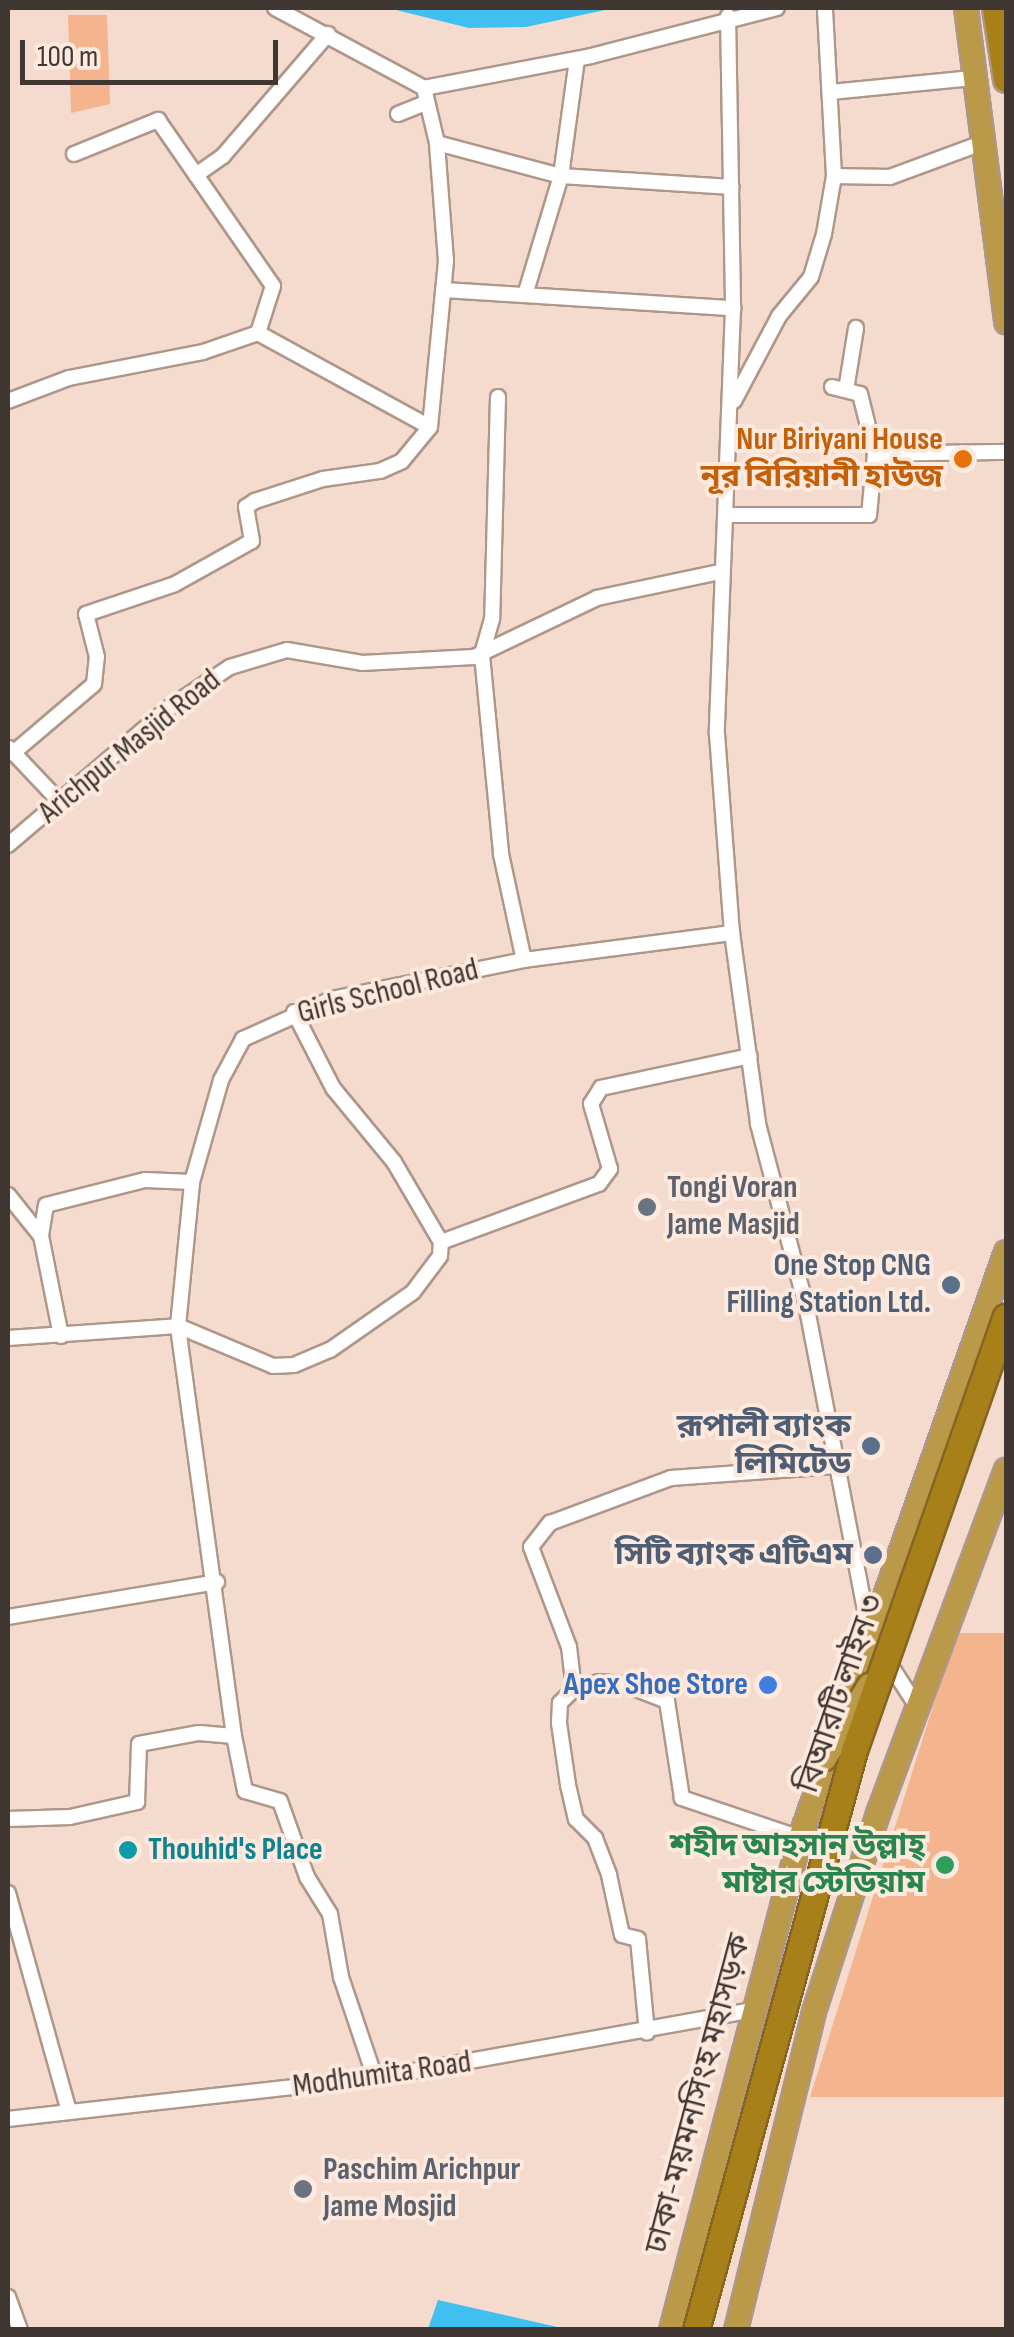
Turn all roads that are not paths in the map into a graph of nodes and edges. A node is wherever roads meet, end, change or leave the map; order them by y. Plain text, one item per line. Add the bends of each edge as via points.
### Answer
1 (275, 8) edge
2 (777, 8) edge
3 (826, 8) edge
4 (966, 8) edge
5 (995, 8) edge
6 (728, 16) junction
7 (328, 34) junction
8 (576, 59) junction
9 (973, 78) junction
10 (1006, 78) edge
11 (830, 92) junction
12 (426, 95) junction
13 (398, 114) dead end
14 (438, 143) junction
15 (979, 144) junction
16 (74, 154) dead end
17 (196, 175) junction
18 (561, 176) junction
19 (834, 176) junction
20 (732, 186) junction
21 (443, 290) junction
22 (525, 295) junction
23 (733, 308) junction
24 (1006, 322) edge
25 (856, 328) dead end
26 (258, 334) junction
27 (498, 397) dead end
28 (8, 401) edge
29 (732, 407) junction
30 (430, 426) junction
31 (1006, 452) edge
32 (875, 454) junction
33 (724, 515) junction
34 (719, 572) junction
35 (482, 655) junction
36 (10, 750) edge
37 (60, 802) junction
38 (8, 845) edge
39 (732, 933) junction
40 (524, 960) junction
41 (294, 1012) junction
42 (750, 1056) junction
43 (192, 1182) junction
44 (8, 1195) edge
45 (40, 1236) junction
46 (441, 1242) junction
47 (1006, 1252) edge
48 (1006, 1318) edge
49 (178, 1326) junction
50 (61, 1336) junction
51 (8, 1338) edge
52 (836, 1466) junction
53 (1006, 1470) edge
54 (217, 1582) junction
55 (8, 1617) edge
56 (881, 1640) junction
57 (574, 1689) junction
58 (918, 1708) junction
59 (234, 1736) junction
60 (8, 1820) edge
61 (800, 1838) junction
62 (8, 1893) edge
63 (753, 2010) junction
64 (648, 2033) junction
65 (374, 2078) junction
66 (68, 2112) junction
67 (8, 2119) edge
68 (8, 2297) edge
69 (20, 2330) edge
70 (672, 2330) edge
71 (696, 2330) edge
72 (736, 2330) edge

1 - 7 street
2 - 6 street
3 - 11 street
4 - 9 highway
5 - 10 highway
6 - 8 street
6 - 20 street
7 - 12 street
7 - 17 street via 224,156
8 - 12 street
8 - 18 street
9 - 11 street
9 - 15 highway
11 - 19 street
12 - 13 street
12 - 14 street
14 - 18 street
14 - 21 street
15 - 19 street via 890,176
15 - 24 highway
16 - 17 street via 158,120
17 - 26 street via 273,286
18 - 20 street
18 - 22 street
19 - 29 street via 810,278 779,316
20 - 23 street
21 - 22 street
21 - 30 street
22 - 23 street
23 - 29 street
25 - 32 street via 839,388 860,394
26 - 28 street via 203,352 68,378
26 - 30 street
27 - 35 street via 492,620
29 - 33 street
30 - 36 street via 402,461 380,471 254,501 246,508 252,541 175,584 86,614 97,657 94,684
31 - 32 street
32 - 33 street via 869,515
33 - 34 street
34 - 35 street, Arichpur Masjid Road via 598,598
34 - 39 street via 717,734
35 - 37 street, Arichpur Masjid Road via 362,663 287,650 230,667 170,707
35 - 40 street via 501,854
36 - 37 street
37 - 38 street, Arichpur Masjid Road
39 - 40 street, Girls School Road
39 - 42 street
40 - 41 street, Girls School Road
41 - 43 street, Girls School Road via 243,1039 221,1080
41 - 46 street via 333,1088 394,1162
42 - 46 street via 602,1088 591,1104 610,1169 599,1184
42 - 52 street via 758,1124 807,1308
43 - 45 street via 145,1180 46,1206
43 - 49 street, Girls School Road
44 - 45 street
45 - 50 street
46 - 49 street via 440,1256 413,1292 330,1350 294,1365 272,1366
47 - 56 highway
48 - 56 highway, বিআরটি লাইন ৩, bridge
49 - 50 street
49 - 54 street, Girls School Road via 192,1463
50 - 51 street
52 - 56 street
52 - 57 street via 672,1478 610,1497 542,1530 531,1547 570,1648
53 - 58 highway
54 - 55 street
54 - 59 street, Girls School Road
56 - 58 street
56 - 61 highway, ঢাকা-ময়মনসিংহ মহাসড়ক, bridge via 825,1759
56 - 71 highway, বিআরটি লাইন ৩, bridge
57 - 61 street via 624,1684 666,1701 682,1798
57 - 64 street via 560,1703 558,1722 568,1785 576,1820 595,1838 609,1875 622,1935 638,1939
58 - 72 highway via 814,2012
59 - 60 street via 199,1733 139,1744 137,1802
59 - 65 street, Girls School Road via 245,1791 280,1800 306,1877 330,1914 341,1977
61 - 63 highway, ঢাকা-ময়মনসিংহ মহাসড়ক
62 - 66 street
63 - 64 street, Modhumita Road
63 - 70 highway, ঢাকা-ময়মনসিংহ মহাসড়ক
64 - 65 street, Modhumita Road
65 - 66 street, Modhumita Road
66 - 67 street, Modhumita Road
68 - 69 street

